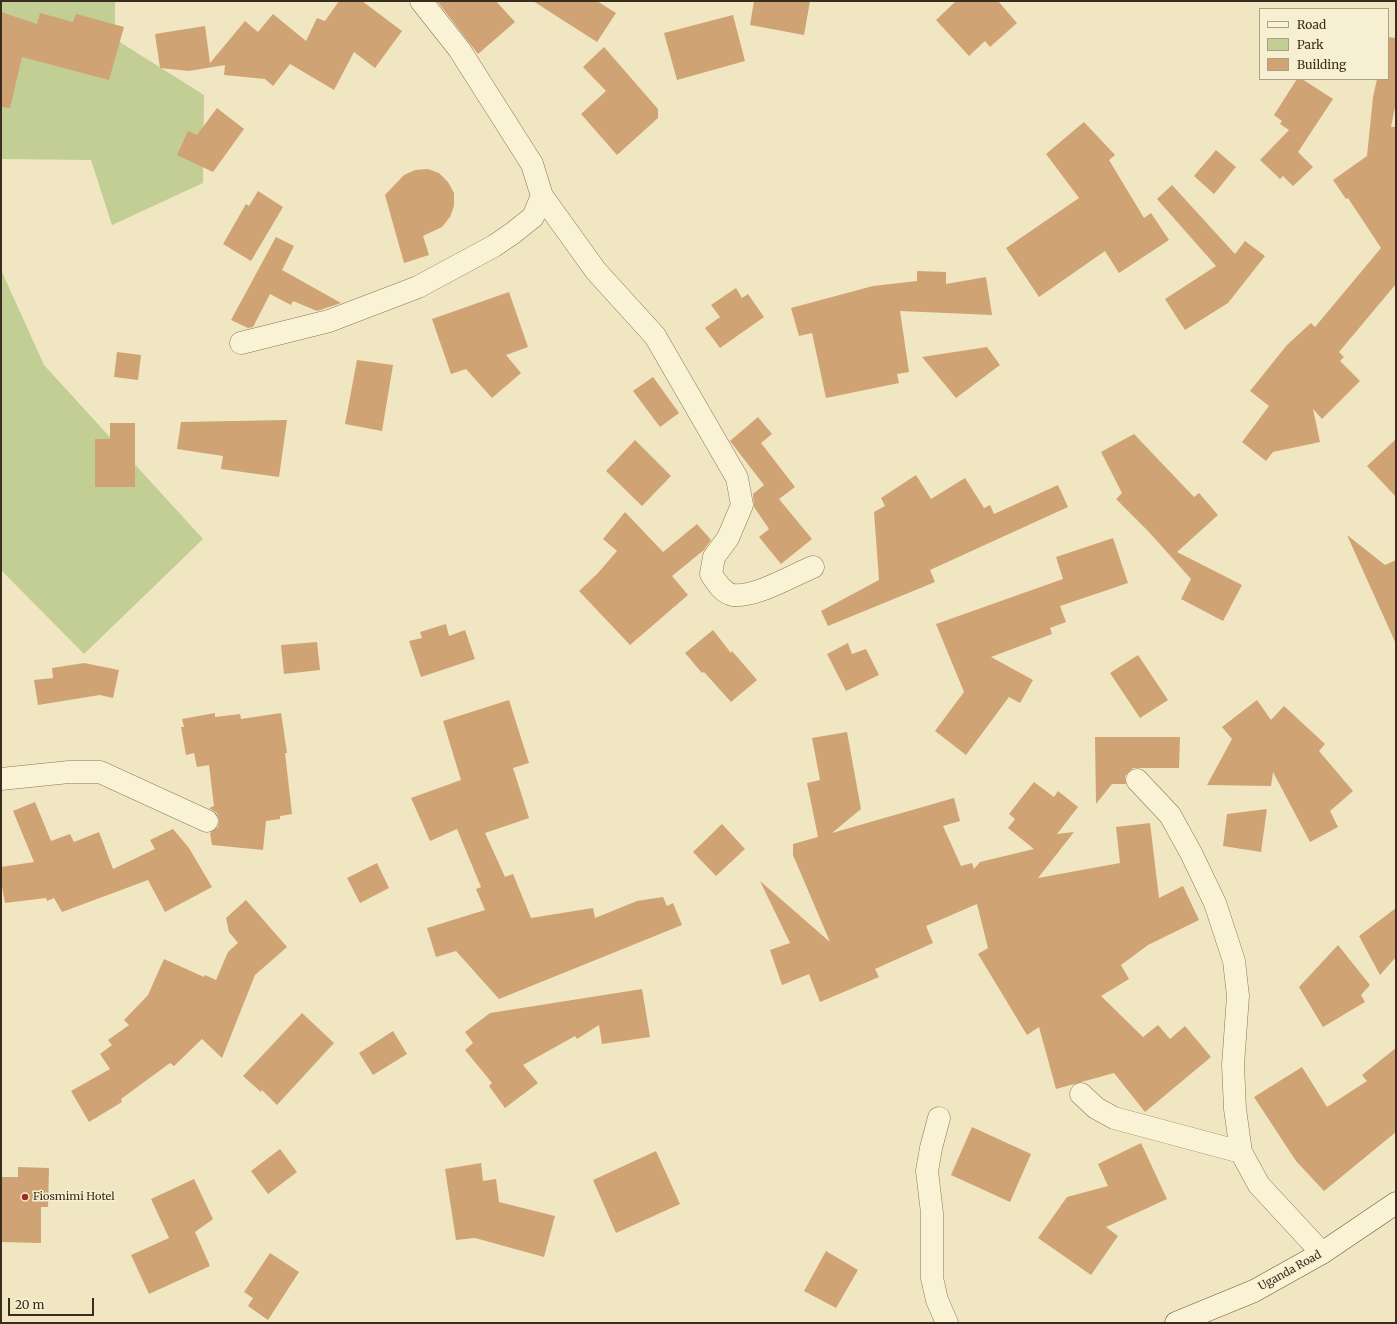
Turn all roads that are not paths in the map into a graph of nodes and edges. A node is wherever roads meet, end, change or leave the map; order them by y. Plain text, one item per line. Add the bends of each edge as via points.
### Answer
1 (421, 1) edge
2 (542, 196) junction
3 (241, 343) dead end
4 (813, 567) dead end
5 (1, 779) edge
6 (1137, 780) dead end
7 (207, 821) dead end
8 (1081, 1094) dead end
9 (939, 1118) dead end
10 (1241, 1152) junction
11 (1396, 1203) edge
12 (1322, 1253) junction
13 (947, 1323) edge
14 (1176, 1323) edge

1 - 2 street via 459,49 532,164
2 - 3 street via 533,217 513,233 418,287 329,321
2 - 4 street via 596,271 655,336 737,478 742,505 728,538 714,557 711,574 719,587 733,595 751,592 771,587
5 - 7 street via 70,772 100,772
6 - 10 street via 1170,815 1191,852 1215,903 1234,960 1238,996 1233,1065 1235,1109
8 - 10 street via 1096,1108 1114,1118
9 - 13 street via 927,1171 932,1213 932,1278 937,1300
10 - 12 street via 1260,1185
11 - 12 street, Uganda Road
12 - 14 street, Uganda Road via 1254,1291

